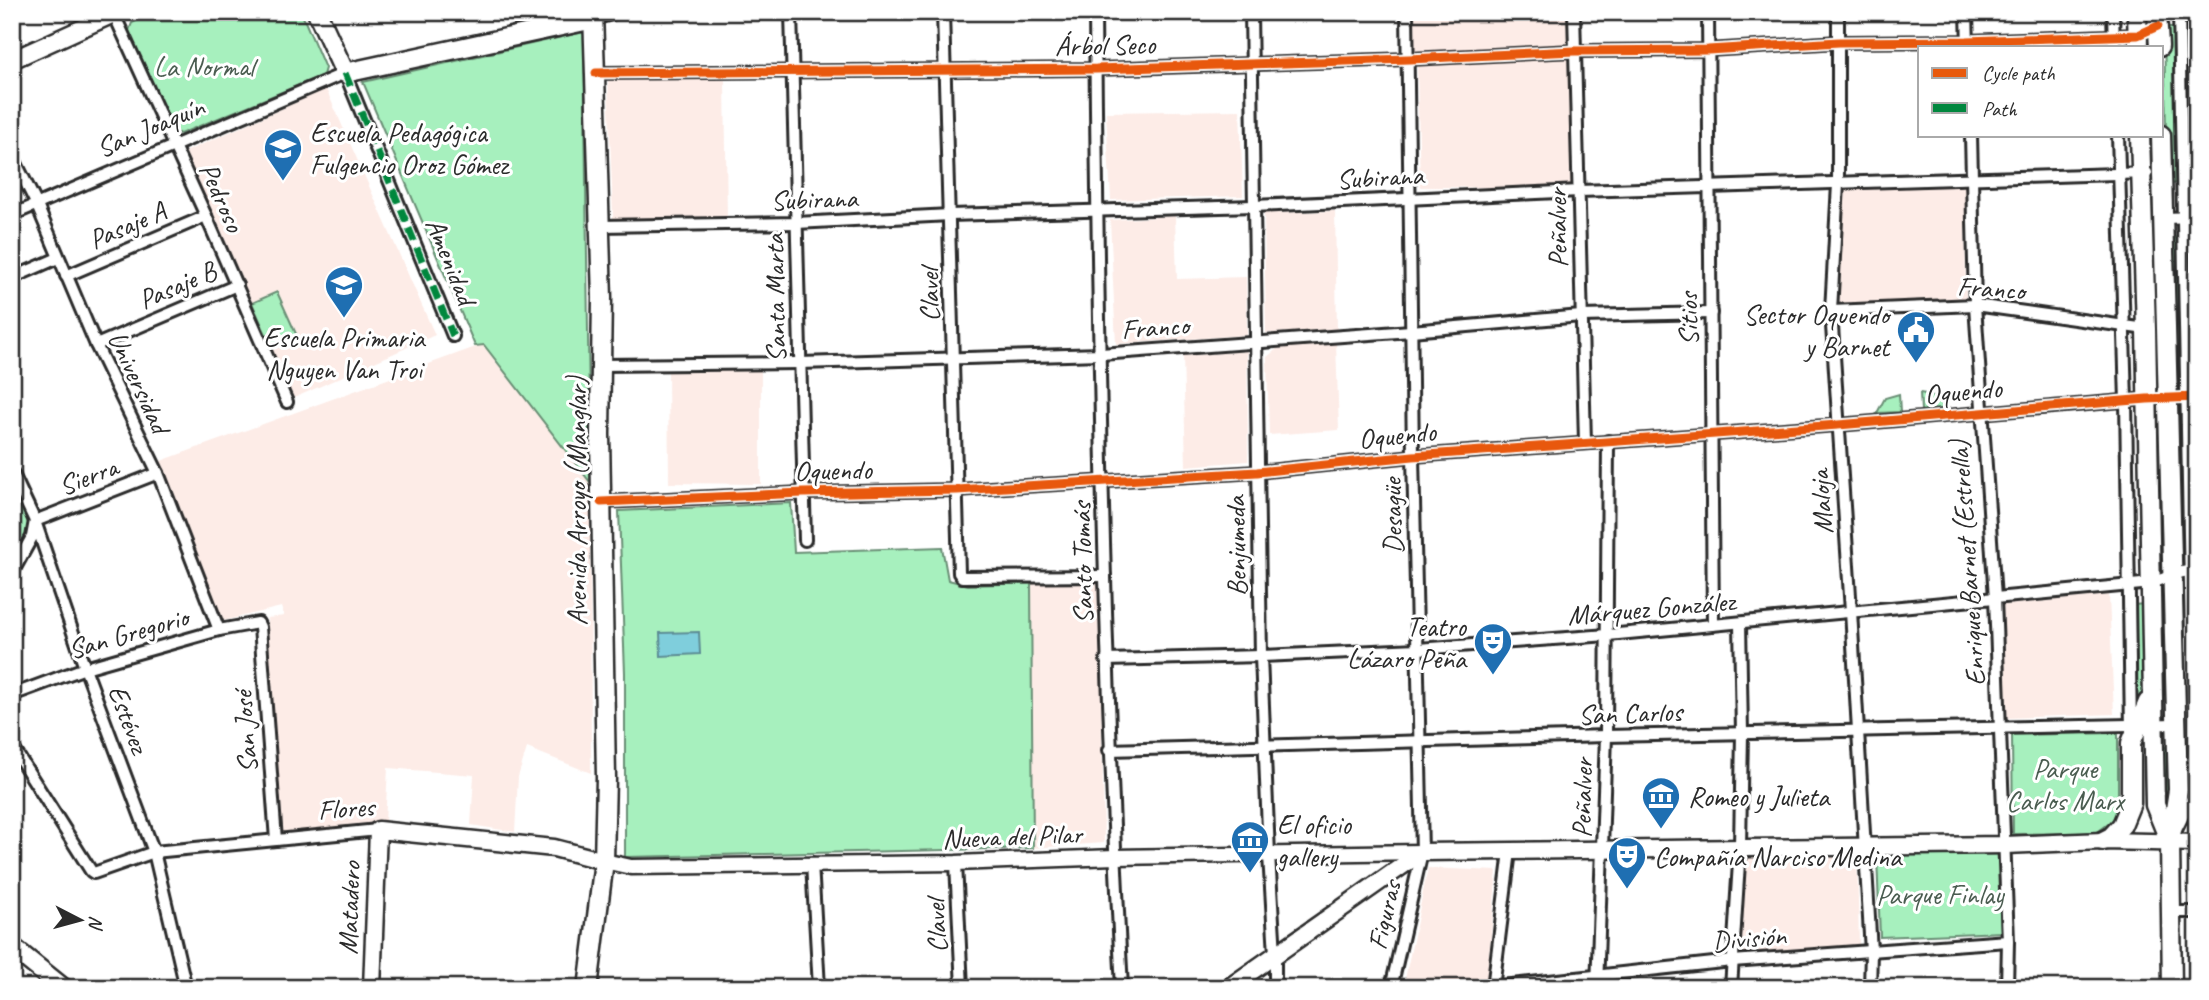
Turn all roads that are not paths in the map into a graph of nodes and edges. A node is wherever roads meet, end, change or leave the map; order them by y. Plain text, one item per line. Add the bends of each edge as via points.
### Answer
1 (317, 12) edge
2 (618, 12) edge
3 (791, 12) edge
4 (943, 12) edge
5 (1095, 12) edge
6 (1251, 12) edge
7 (1407, 12) edge
8 (1574, 12) edge
9 (1708, 12) edge
10 (1838, 12) edge
11 (1967, 12) edge
12 (2113, 12) edge
13 (2137, 12) edge
14 (2179, 12) edge
15 (115, 13) edge
16 (594, 16) edge
17 (2158, 19) edge
18 (2138, 41) edge
19 (1839, 42) junction
20 (2114, 42) edge
21 (1967, 44) edge
22 (2158, 46) edge
23 (1708, 50) junction
24 (1575, 51) junction
25 (1409, 59) junction
26 (12, 60) edge
27 (1251, 64) junction
28 (945, 69) junction
29 (1096, 69) junction
30 (793, 72) junction
31 (345, 73) junction
32 (596, 73) junction
33 (1970, 136) edge
34 (2118, 136) edge
35 (2140, 136) edge
36 (2161, 136) edge
37 (174, 145) junction
38 (12, 155) edge
39 (2141, 173) junction
40 (2162, 173) junction
41 (2119, 174) junction
42 (1972, 178) junction
43 (1838, 184) junction
44 (1710, 187) junction
45 (1579, 191) junction
46 (1411, 198) junction
47 (36, 203) junction
48 (1254, 206) junction
49 (1097, 210) junction
50 (12, 215) edge
51 (950, 215) junction
52 (206, 216) junction
53 (2184, 217) junction
54 (2197, 217) edge
55 (2164, 218) junction
56 (796, 223) junction
57 (600, 226) junction
58 (58, 258) junction
59 (66, 276) junction
60 (12, 278) edge
61 (237, 285) junction
62 (1975, 305) junction
63 (1831, 311) junction
64 (1711, 313) junction
65 (1581, 316) junction
66 (2124, 326) junction
67 (2146, 329) junction
68 (1411, 331) junction
69 (453, 336) dead end
70 (1255, 342) junction
71 (96, 345) junction
72 (1101, 354) junction
73 (954, 359) junction
74 (800, 363) junction
75 (601, 365) junction
76 (2192, 397) edge
77 (2168, 398) junction
78 (2147, 399) junction
79 (2126, 401) junction
80 (287, 402) dead end
81 (1981, 412) junction
82 (1839, 425) junction
83 (1712, 432) junction
84 (1608, 441) junction
85 (1585, 442) junction
86 (1413, 456) junction
87 (1257, 472) junction
88 (158, 473) junction
89 (13, 474) edge
90 (1104, 482) junction
91 (957, 491) junction
92 (803, 493) junction
93 (601, 502) junction
94 (35, 521) junction
95 (805, 540) dead end
96 (2193, 569) edge
97 (12, 573) edge
98 (1105, 576) junction
99 (2172, 576) junction
100 (2152, 583) junction
101 (2130, 585) junction
102 (1995, 598) junction
103 (1851, 611) junction
104 (258, 622) joint
105 (1740, 623) junction
106 (1713, 625) junction
107 (219, 630) junction
108 (1608, 635) junction
109 (1418, 649) junction
110 (1261, 656) junction
111 (1106, 660) junction
112 (85, 668) junction
113 (12, 695) edge
114 (2141, 723) junction
115 (2176, 723) junction
116 (2000, 727) junction
117 (1858, 731) junction
118 (1742, 733) junction
119 (1606, 736) junction
120 (1420, 743) junction
121 (2195, 743) edge
122 (12, 746) edge
123 (1264, 746) junction
124 (1109, 750) junction
125 (2194, 794) junction
126 (378, 830) junction
127 (2197, 834) edge
128 (276, 840) junction
129 (2103, 841) junction
130 (2170, 842) junction
131 (2197, 843) edge
132 (2005, 845) junction
133 (1863, 846) junction
134 (1740, 847) junction
135 (1603, 849) junction
136 (1510, 851) junction
137 (153, 852) junction
138 (1422, 852) junction
139 (1269, 855) junction
140 (1115, 857) junction
141 (604, 861) junction
142 (812, 863) junction
143 (956, 863) junction
144 (2172, 912) junction
145 (2197, 912) edge
146 (2008, 941) junction
147 (12, 947) edge
148 (1871, 951) junction
149 (1275, 954) junction
150 (1732, 961) junction
151 (1597, 975) junction
152 (1558, 984) edge
153 (1276, 987) edge
154 (63, 988) edge
155 (186, 988) edge
156 (372, 988) edge
157 (588, 988) edge
158 (819, 988) edge
159 (962, 988) edge
160 (1116, 988) edge
161 (1122, 988) edge
162 (1228, 988) edge
163 (1391, 988) edge
164 (1493, 988) edge
165 (1597, 988) edge
166 (1731, 988) edge
167 (1870, 988) edge
168 (2007, 988) edge
169 (2172, 988) edge

1 - 31 main road, Amenidad
2 - 16 street
3 - 30 street, Santa Marta
4 - 28 street, Clavel
5 - 29 street, Santo Tomás
6 - 27 street, Benjumeda
7 - 25 street, Desagüe
8 - 24 street, Peñalver
9 - 23 street, Sitios
10 - 19 street, Maloja
11 - 21 street
12 - 20 street
13 - 18 main road
14 - 53 street
15 - 26 main road
15 - 37 street, Pedroso
16 - 31 main road, San Joaquín
16 - 32 main road, Avenida Arroyo (Manglar)
17 - 18 street, Árbol Seco
17 - 22 main road
18 - 20 street, Árbol Seco
19 - 21 street, Árbol Seco
19 - 23 street, Árbol Seco
19 - 43 street, Maloja
20 - 21 street, Árbol Seco
23 - 24 street, Árbol Seco
23 - 44 street, Sitios
24 - 25 street, Árbol Seco
24 - 45 street, Peñalver
25 - 27 street, Árbol Seco
25 - 46 street, Desagüe
27 - 29 street, Árbol Seco
27 - 48 street, Benjumeda
28 - 29 street, Árbol Seco
28 - 30 street, Árbol Seco
28 - 51 street, Clavel
29 - 49 street, Santo Tomás
30 - 32 street, Árbol Seco
30 - 56 street, Santa Marta
31 - 37 street, San Joaquín
31 - 69 street, Amenidad
32 - 57 main road, Avenida Arroyo (Manglar)
33 - 42 street, Enrique Barnet (Estrella)
34 - 41 street
35 - 39 main road
36 - 40 main road
37 - 47 street, San Joaquín
37 - 52 street, Pedroso
38 - 47 street, Universidad
39 - 40 street, Subirana
39 - 41 street, Subirana
39 - 67 main road
40 - 55 main road
41 - 42 street, Subirana
41 - 66 street
42 - 43 street, Subirana
42 - 62 street, Enrique Barnet (Estrella)
43 - 44 street, Subirana
43 - 63 street, Maloja
44 - 45 street, Subirana
44 - 64 street, Sitios
45 - 46 street, Subirana
45 - 65 street, Peñalver
46 - 48 street, Subirana
46 - 68 street, Desagüe
47 - 50 street, San Joaquín
47 - 58 street, Universidad
48 - 49 street, Subirana
48 - 70 street, Benjumeda
49 - 51 street, Subirana
49 - 72 street, Santo Tomás
51 - 56 street, Subirana
51 - 73 street, Clavel
52 - 59 street, Pasaje A
52 - 61 street, Pedroso
53 - 54 street
53 - 55 street
53 - 76 street
55 - 77 main road
56 - 57 street, Subirana
56 - 74 street, Santa Marta
57 - 75 main road, Avenida Arroyo (Manglar)
58 - 59 street, Universidad
58 - 60 street
59 - 71 street, Universidad
61 - 71 street, Pasaje B
61 - 80 street, Pedroso
62 - 63 street, Franco
62 - 66 street, Franco
62 - 81 street, Enrique Barnet (Estrella)
63 - 82 street, Maloja
64 - 65 street, Franco
64 - 83 street, Sitios
65 - 68 street, Franco
65 - 85 street, Peñalver
66 - 67 street, Franco
66 - 79 street
67 - 78 main road
68 - 70 street, Franco
68 - 86 street, Desagüe
70 - 72 street, Franco
70 - 87 street, Benjumeda
71 - 88 street, Universidad
72 - 73 street, Franco
72 - 90 street, Santo Tomás
73 - 74 street, Franco
73 - 91 street, Clavel
74 - 75 street, Franco
74 - 92 street, Santa Marta
75 - 93 main road, Avenida Arroyo (Manglar)
76 - 77 street, Oquendo
76 - 96 street
77 - 78 street, Oquendo
77 - 99 main road
78 - 79 street, Oquendo
78 - 100 main road
79 - 81 street, Oquendo
79 - 101 street
81 - 82 street, Oquendo
81 - 102 street, Enrique Barnet (Estrella)
82 - 83 street, Oquendo
82 - 103 street, Maloja
83 - 84 street, Oquendo
83 - 106 street, Sitios
84 - 85 street, Oquendo
84 - 108 street, Peñalver
85 - 86 street, Oquendo
86 - 87 street, Oquendo
86 - 109 street, Desagüe
87 - 90 street, Oquendo
87 - 110 street, Benjumeda
88 - 94 street, Sierra
88 - 107 street, Universidad
89 - 94 street, Estévez
90 - 91 street, Oquendo
90 - 98 street, Santo Tomás
91 - 92 street, Oquendo
91 - 98 street, Clavel via 960,575
92 - 93 street, Oquendo
92 - 95 street, Santa Marta
93 - 141 main road, Avenida Arroyo (Manglar)
94 - 97 street via 32,537
94 - 112 street, Estévez
96 - 99 street, Márquez González
96 - 121 street
98 - 111 street, Santo Tomás
99 - 100 street, Márquez González
99 - 115 main road
100 - 101 street, Márquez González
100 - 114 main road via 2154,689
101 - 102 street, Márquez González
101 - 114 street
102 - 103 street, Márquez González
102 - 116 street, Enrique Barnet (Estrella)
103 - 105 street, Márquez González
103 - 117 street, Maloja
104 - 107 street, San Gregorio
104 - 128 street, San José
105 - 106 street, Márquez González
105 - 118 street
106 - 108 street, Márquez González
107 - 112 street, San Gregorio
108 - 109 street, Márquez González
108 - 119 street, Peñalver
109 - 110 street, Márquez González
109 - 120 street, Desagüe
110 - 111 street, Márquez González
110 - 123 street, Benjumeda
111 - 124 street, Santo Tomás
112 - 113 street, San Gregorio
112 - 137 street, Estévez
114 - 115 street, San Carlos
114 - 116 street, San Carlos
114 - 129 main road via 2131,743 2131,803 2122,825
114 - 130 main road via 2155,805
115 - 130 main road via 2178,790
116 - 117 street, San Carlos
116 - 132 street, Enrique Barnet (Estrella)
117 - 118 street, San Carlos
117 - 133 street, Maloja
118 - 119 street, San Carlos
118 - 134 street
119 - 120 street, San Carlos
119 - 135 street, Peñalver
120 - 123 street, San Carlos
120 - 138 street, Desagüe
121 - 125 street
122 - 137 street, Flores via 91,871
123 - 124 street, San Carlos
123 - 139 street, Benjumeda
124 - 140 street, Santo Tomás
125 - 127 street
125 - 130 street
126 - 128 street, Flores
126 - 141 main road, Flores via 554,848
126 - 156 main road, Matadero
128 - 137 street, Flores
129 - 130 main road
129 - 132 main road
130 - 131 main road
130 - 144 main road
132 - 133 main road
132 - 146 street, Enrique Barnet (Estrella)
133 - 134 main road
133 - 148 street, Maloja
134 - 135 main road
134 - 150 street
135 - 136 main road
135 - 151 street, Peñalver
136 - 138 main road
136 - 164 street
137 - 155 street, Estévez
138 - 139 street, Nueva del Pilar
138 - 149 main road
138 - 163 street, Figuras
139 - 140 street, Nueva del Pilar
139 - 149 street, Benjumeda
140 - 143 street, Nueva del Pilar
140 - 161 street, Santo Tomás
141 - 142 street, Nueva del Pilar via 631,867
141 - 157 main road, Avenida Arroyo (Manglar)
142 - 143 street, Nueva del Pilar
142 - 158 street
143 - 159 street, Clavel
144 - 145 street
144 - 169 main road
146 - 148 street, División
146 - 168 street, Enrique Barnet (Estrella)
147 - 154 main road
148 - 150 street, División
148 - 167 street, Maloja
149 - 153 street, Benjumeda
149 - 162 main road
150 - 151 street, División
150 - 166 street
151 - 152 street, División
151 - 165 street, Peñalver
152 - 164 street, División
160 - 161 street

